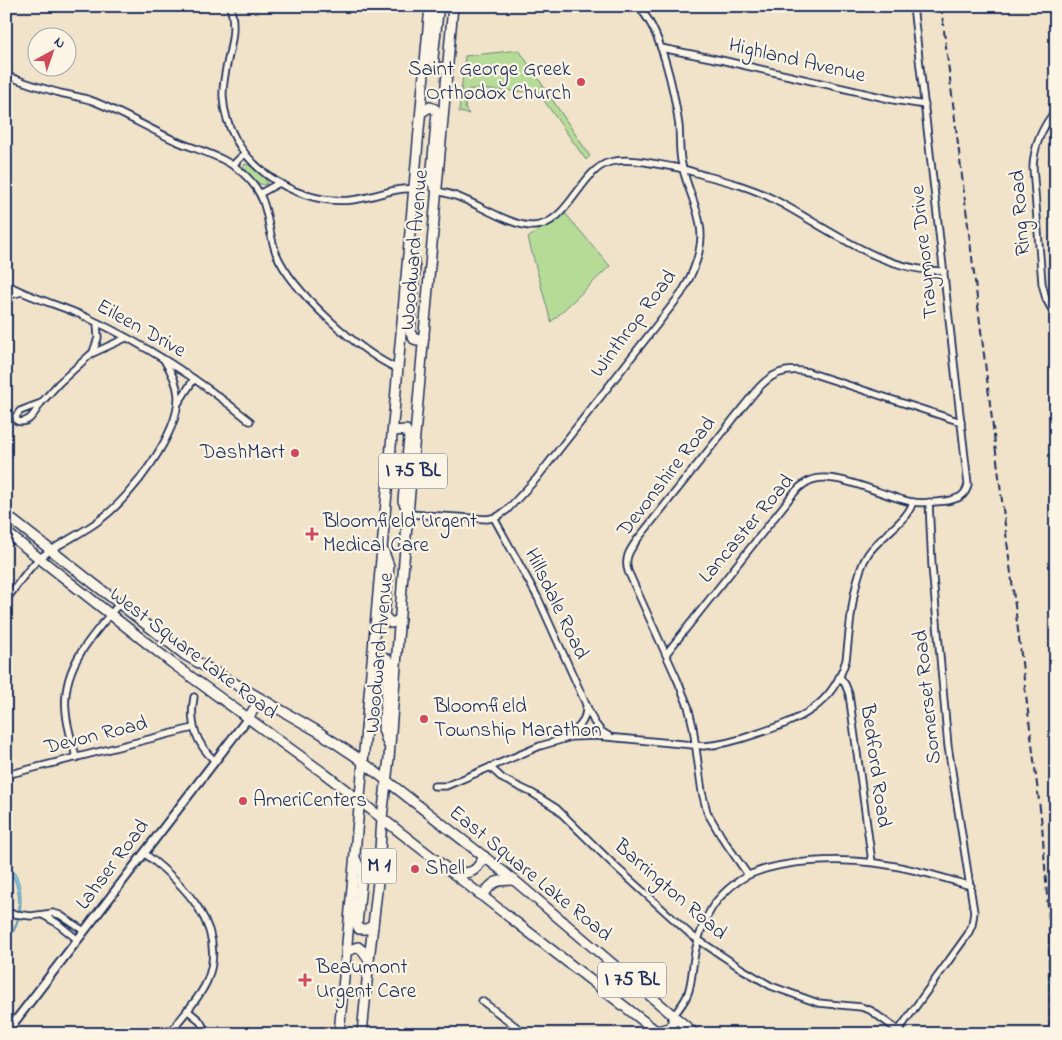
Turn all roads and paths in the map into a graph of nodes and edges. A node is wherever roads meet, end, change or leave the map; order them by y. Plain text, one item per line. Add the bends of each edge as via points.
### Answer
1 (230, 6) edge
2 (430, 6) edge
3 (434, 6) edge
4 (453, 6) edge
5 (637, 6) edge
6 (913, 6) edge
7 (661, 48) junction
8 (448, 67) junction
9 (6, 75) edge
10 (925, 105) junction
11 (1056, 110) edge
12 (422, 112) junction
13 (244, 154) junction
14 (232, 165) junction
15 (684, 170) junction
16 (279, 183) junction
17 (415, 189) junction
18 (437, 191) junction
19 (261, 194) junction
20 (410, 243) junction
21 (944, 271) junction
22 (6, 284) edge
23 (22, 292) junction
24 (6, 296) edge
25 (1056, 317) edge
26 (98, 323) junction
27 (424, 337) junction
28 (126, 338) junction
29 (91, 354) junction
30 (164, 360) junction
31 (398, 369) junction
32 (194, 379) junction
33 (41, 403) dead end
34 (177, 406) junction
35 (250, 420) dead end
36 (961, 422) junction
37 (393, 431) junction
38 (965, 494) joint
39 (913, 502) junction
40 (929, 502) junction
41 (6, 514) edge
42 (409, 514) junction
43 (494, 518) junction
44 (6, 532) edge
45 (383, 547) junction
46 (52, 550) junction
47 (39, 558) junction
48 (6, 600) edge
49 (119, 604) junction
50 (110, 614) junction
51 (400, 620) junction
52 (666, 654) junction
53 (372, 665) junction
54 (840, 676) junction
55 (194, 697) dead end
56 (267, 702) junction
57 (586, 705) junction
58 (248, 718) junction
59 (193, 728) junction
60 (612, 737) junction
61 (563, 738) junction
62 (695, 745) junction
63 (390, 749) junction
64 (76, 758) junction
65 (215, 761) junction
66 (364, 763) junction
67 (490, 767) junction
68 (6, 775) edge
69 (386, 780) junction
70 (434, 786) dead end
71 (361, 802) junction
72 (382, 818) junction
73 (144, 853) junction
74 (484, 856) junction
75 (355, 858) junction
76 (872, 862) junction
77 (452, 872) junction
78 (748, 875) junction
79 (514, 880) junction
80 (971, 886) junction
81 (483, 896) junction
82 (10, 913) edge
83 (43, 916) junction
84 (373, 926) junction
85 (84, 931) junction
86 (78, 940) junction
87 (698, 940) junction
88 (347, 951) junction
89 (369, 960) junction
90 (482, 1001) dead end
91 (187, 1010) junction
92 (673, 1016) junction
93 (898, 1032) edge
94 (6, 1033) edge
95 (522, 1033) edge
96 (658, 1033) edge
97 (169, 1034) edge
98 (208, 1034) edge
99 (339, 1034) edge
100 (362, 1034) edge
101 (695, 1034) edge

1 - 13 street via 233,36 224,79 224,105 231,130
2 - 12 main road, Woodward Avenue / I 75 BL
3 - 8 main road via 438,12 434,62 438,68
4 - 8 main road, Woodward Avenue / I 75 BL
5 - 7 street, Winthrop Road via 652,23
6 - 10 street, Traymore Drive
7 - 10 street, Highland Avenue
7 - 15 street, Winthrop Road via 677,114
8 - 18 main road, Woodward Avenue / I 75 BL
9 - 14 street via 90,100
10 - 21 street, Traymore Drive
11 - 25 street, Ring Road via 1040,135 1034,161 1042,283
12 - 17 main road, Woodward Avenue / I 75 BL
12 - 18 main road via 430,107 437,112 431,181
13 - 14 street
13 - 16 street
14 - 19 street
15 - 18 street via 635,162 608,163 596,171 558,214 545,224 533,226
15 - 21 street via 762,193 879,258 914,269
15 - 43 street, Winthrop Road via 700,231 699,254 689,281 542,472 514,504
16 - 17 street via 299,192 335,200 363,199 398,189
16 - 19 street
17 - 20 main road, Woodward Avenue / I 75 BL
18 - 27 main road, Woodward Avenue / I 75 BL
19 - 31 street via 276,252 295,282 332,322
20 - 27 main road via 415,268 410,332 414,340
20 - 31 main road, Woodward Avenue / I 75 BL
21 - 36 street, Traymore Drive
22 - 23 street, Eileen Drive
23 - 24 street
23 - 26 street, Eileen Drive
26 - 28 street, Eileen Drive
26 - 29 street via 98,341
27 - 42 main road, Woodward Avenue / I 75 BL
28 - 29 street
28 - 30 street, Eileen Drive
29 - 33 street
30 - 32 street, Eileen Drive
30 - 34 street via 175,382
31 - 37 main road, Woodward Avenue / I 75 BL
32 - 34 street
32 - 35 street, Eileen Drive
34 - 46 street via 157,454 129,492 100,520
36 - 38 street, Traymore Drive via 968,484
36 - 52 street, Devonshire Road via 802,371 787,370 770,376 637,540 626,558 628,571
37 - 42 main road via 406,430 409,438 403,501
37 - 45 main road, Woodward Avenue / I 75 BL
38 - 40 street, Lancaster Road via 956,499
39 - 40 street, Lancaster Road
39 - 52 street, Lancaster Road via 834,479 818,478 807,482 786,503
39 - 54 street via 908,513 874,546 862,564 846,660
40 - 80 street, Somerset Road via 948,746
41 - 46 main road, West Square Lake Road
42 - 43 street
42 - 51 main road, Woodward Avenue / I 75 BL
43 - 57 street, Hillsdale Road via 538,598
44 - 47 main road, West Square Lake Road
45 - 51 main road via 389,566 384,616 391,623
45 - 53 main road, Woodward Avenue / I 75 BL
46 - 47 street
46 - 49 main road, West Square Lake Road
47 - 48 street
47 - 50 main road, West Square Lake Road
49 - 50 street
49 - 56 main road, West Square Lake Road via 185,655
50 - 58 main road, West Square Lake Road
50 - 64 street via 78,655 68,679 66,712
51 - 63 main road, Woodward Avenue / I 75 BL
52 - 62 street, Devonshire Road via 686,699
53 - 63 main road via 379,658 387,659 389,664 383,729
53 - 66 main road, Woodward Avenue / I 75 BL
54 - 62 street via 822,701 797,720 730,742
54 - 76 street, Bedford Road via 849,694
55 - 59 street
56 - 58 main road via 256,706
56 - 66 main road, West Square Lake Road via 326,736
57 - 60 street, Hillsdale Road via 600,730
57 - 61 street via 586,716 581,725
58 - 65 street, Lahser Road
58 - 71 main road, West Square Lake Road
59 - 64 street, Devon Road
59 - 65 street via 203,749
60 - 61 street
60 - 62 street
61 - 67 street
62 - 78 street, Devonshire Road via 707,812
63 - 69 main road, Woodward Avenue / I 75 BL
64 - 68 street, Devon Road
65 - 73 street, Lahser Road
66 - 69 main road, East Square Lake Road
66 - 71 main road, Woodward Avenue / I 75 BL
67 - 70 street via 446,786
67 - 87 street, Barrington Road via 503,779 556,808
69 - 72 main road, Woodward Avenue
69 - 74 main road, East Square Lake Road / I 75 BL
71 - 72 main road, I 75 BL
71 - 75 main road, Woodward Avenue / M 1
72 - 77 main road, I 75 BL
72 - 84 main road, Woodward Avenue / M 1
73 - 85 street, Lahser Road
73 - 91 street via 182,886 210,931 210,972
74 - 77 main road via 474,871
74 - 79 main road, East Square Lake Road / I 75 BL
75 - 84 main road via 362,874 357,925 362,930
75 - 88 main road, Woodward Avenue / M 1
76 - 78 street via 801,863
76 - 80 street
77 - 81 main road, I 75 BL
78 - 87 street via 717,901
79 - 81 main road via 494,882
79 - 92 main road, East Square Lake Road / I 75 BL
80 - 93 street, Somerset Road via 974,912 970,930
81 - 96 main road, I 75 BL
82 - 83 street
83 - 85 street via 60,915
83 - 86 street
84 - 89 main road, Woodward Avenue / M 1
85 - 86 street, Lahser Road
86 - 94 street, Lahser Road
87 - 92 street via 688,992
87 - 93 street, Barrington Road via 771,986 818,1003 865,1008 879,1015
88 - 89 main road via 358,947
88 - 99 main road, Woodward Avenue / M 1
89 - 100 main road, Woodward Avenue / M 1
90 - 95 street
91 - 97 street
91 - 98 street
92 - 96 main road via 669,1028
92 - 101 main road, East Square Lake Road / I 75 BL

